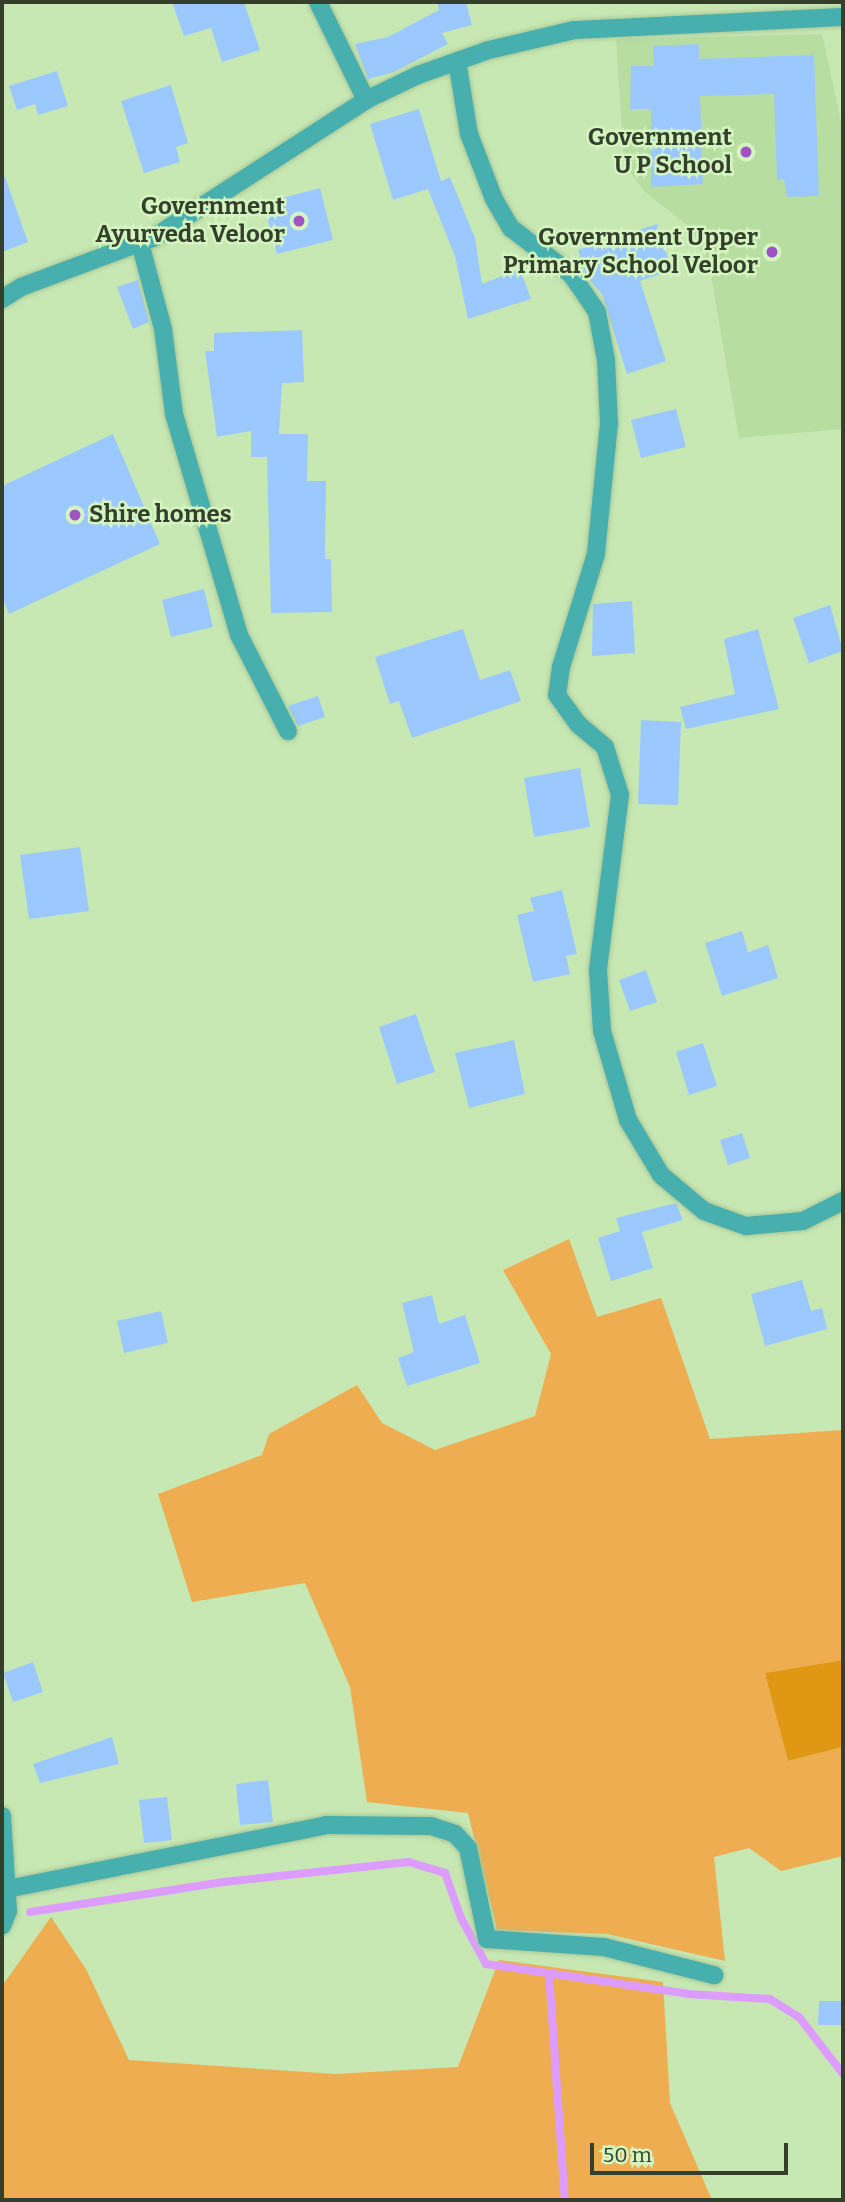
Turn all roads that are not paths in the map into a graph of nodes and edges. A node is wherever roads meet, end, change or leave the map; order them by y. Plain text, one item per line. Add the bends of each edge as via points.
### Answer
1 (318, 2) edge
2 (843, 17) edge
3 (457, 61) junction
4 (366, 100) junction
5 (140, 243) junction
6 (2, 299) edge
7 (288, 731) dead end
8 (843, 1200) edge
9 (2, 1816) edge
10 (7, 1889) junction
11 (2, 1926) edge
12 (713, 1975) dead end

1 - 4 street
2 - 3 street via 575,30
3 - 4 street
3 - 8 street via 469,134 494,199 511,228 571,274 597,312 606,360 609,423 596,554 561,667 557,695 579,725 606,747 620,795 598,970 602,1031 628,1120 661,1175 704,1212 746,1226 803,1221
4 - 5 street
5 - 6 street via 21,287
5 - 7 street via 163,328 174,414 239,635
9 - 10 street
10 - 11 street via 8,1912
10 - 12 street via 326,1825 431,1826 455,1834 468,1847 487,1939 604,1947

